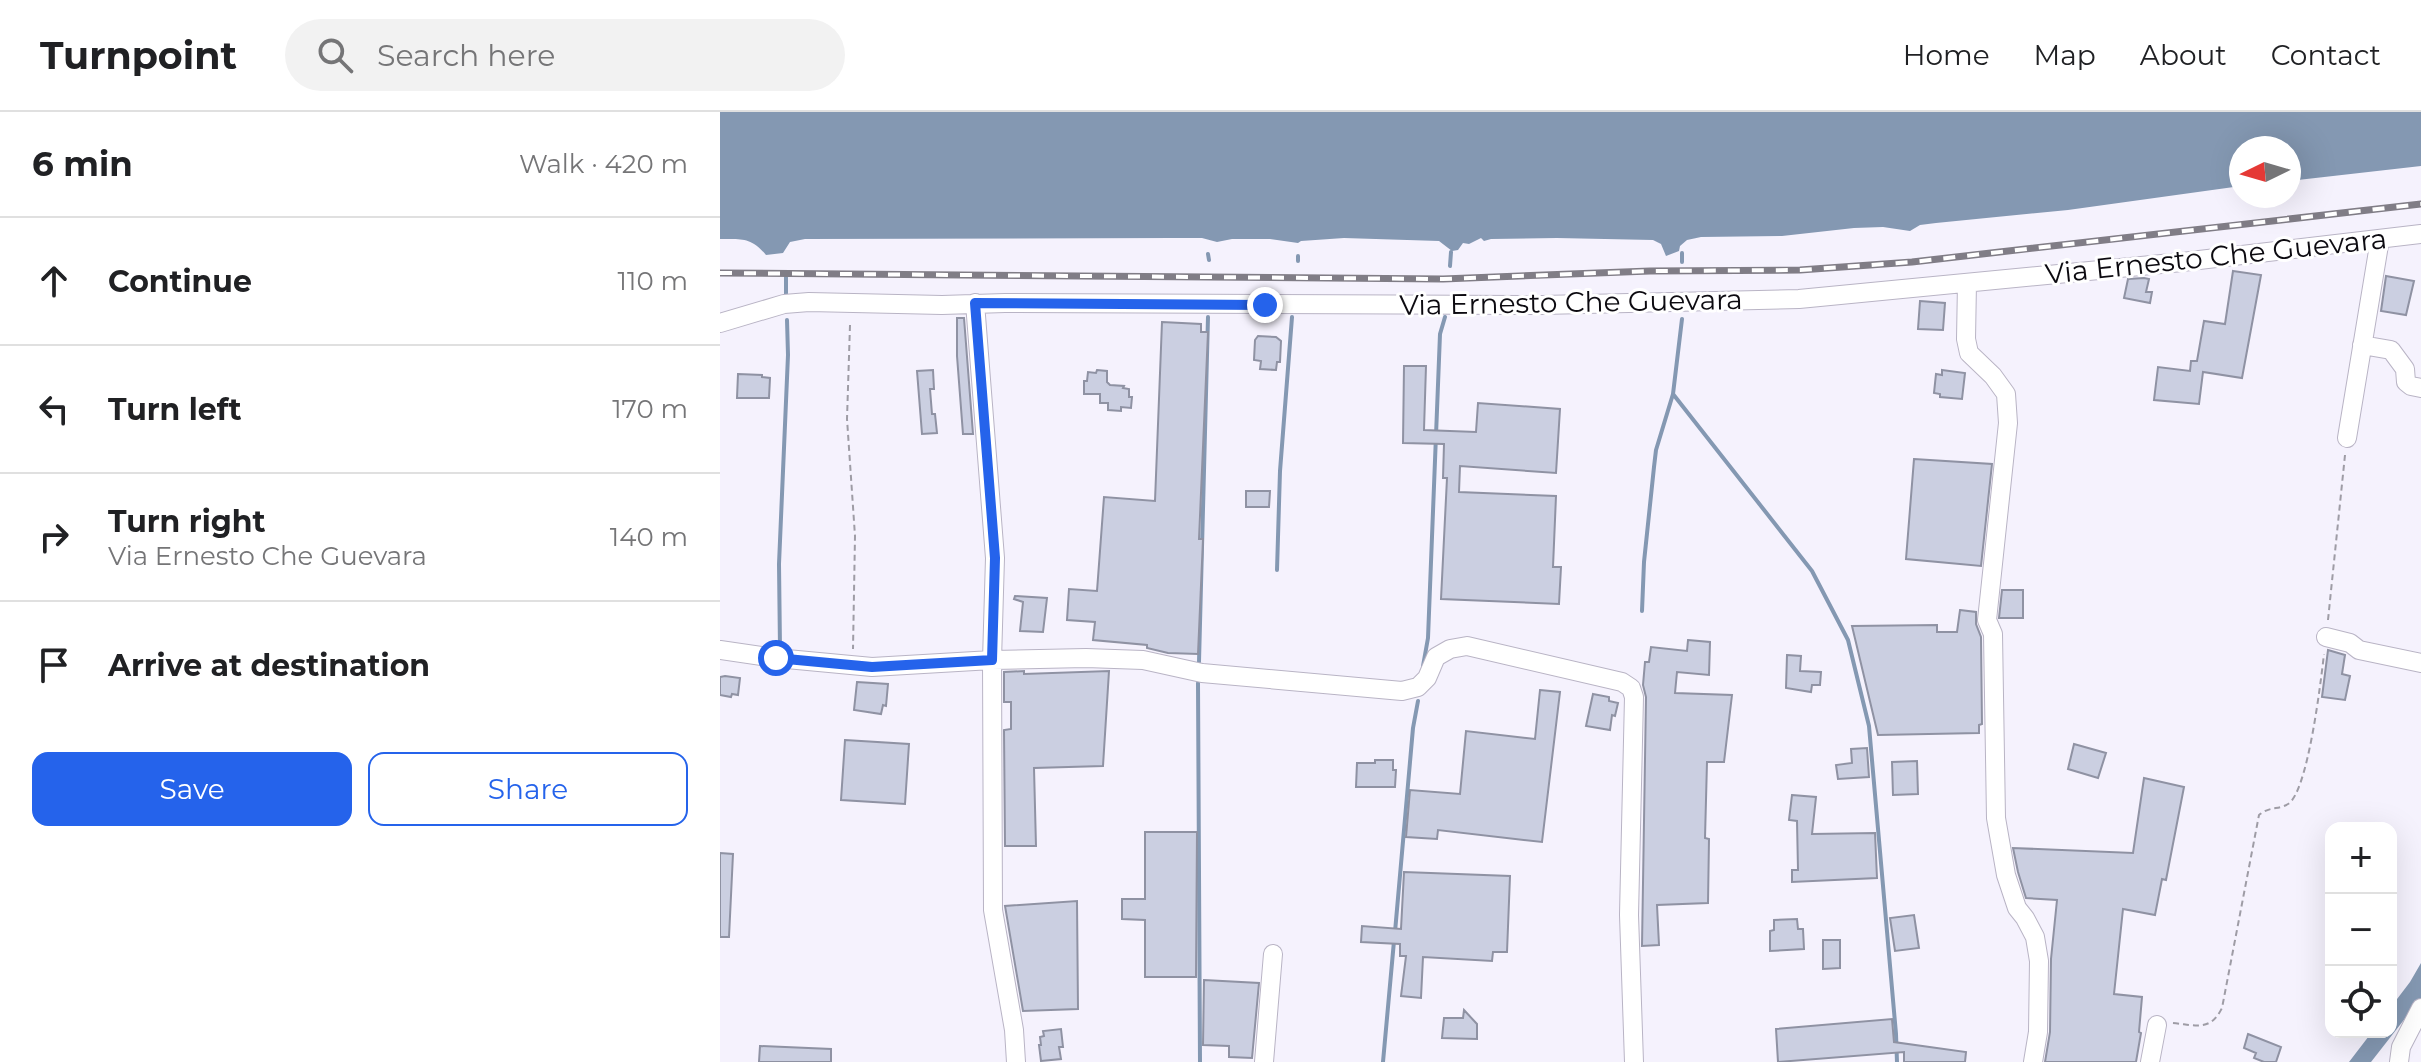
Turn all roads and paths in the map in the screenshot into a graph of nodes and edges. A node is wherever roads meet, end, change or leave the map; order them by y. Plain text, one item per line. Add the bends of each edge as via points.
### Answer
1 (2421, 234) edge
2 (2380, 239) junction
3 (1967, 283) junction
4 (975, 303) junction
5 (720, 323) edge
6 (850, 325) dead end
7 (2362, 345) junction
8 (2421, 388) edge
9 (2347, 438) joint
10 (2326, 637) junction
11 (720, 650) edge
12 (992, 660) junction
13 (2421, 663) edge
14 (852, 666) junction
15 (1273, 954) dead end
16 (2421, 1008) edge
17 (2157, 1025) joint
18 (1016, 1062) edge
19 (1264, 1062) edge
20 (1634, 1062) edge
21 (2033, 1062) edge
22 (2150, 1062) edge
23 (2399, 1062) edge

1 - 2 street, Via Ernesto Che Guevara
2 - 3 street, Via Ernesto Che Guevara
2 - 7 street
3 - 4 street, Via Ernesto Che Guevara via 1799,299 1542,305
3 - 21 street via 1969,353 2006,394 2008,423 1987,620 1993,634 1996,818 2006,875 2017,908 2035,937 2039,961
4 - 5 street, Via Ernesto Che Guevara via 809,302
4 - 12 street via 995,558
6 - 14 path
7 - 8 street via 2391,350 2405,369 2406,382
7 - 9 street
9 - 10 path
10 - 13 street
10 - 17 path via 2315,720 2295,795 2288,804 2259,815 2222,1008 2206,1025
11 - 14 street
12 - 14 street
12 - 18 street via 993,910
12 - 20 street via 1143,660 1216,674 1402,691 1427,678 1436,657 1467,646 1627,684 1634,697 1629,915
15 - 19 street
16 - 23 street
17 - 22 street

